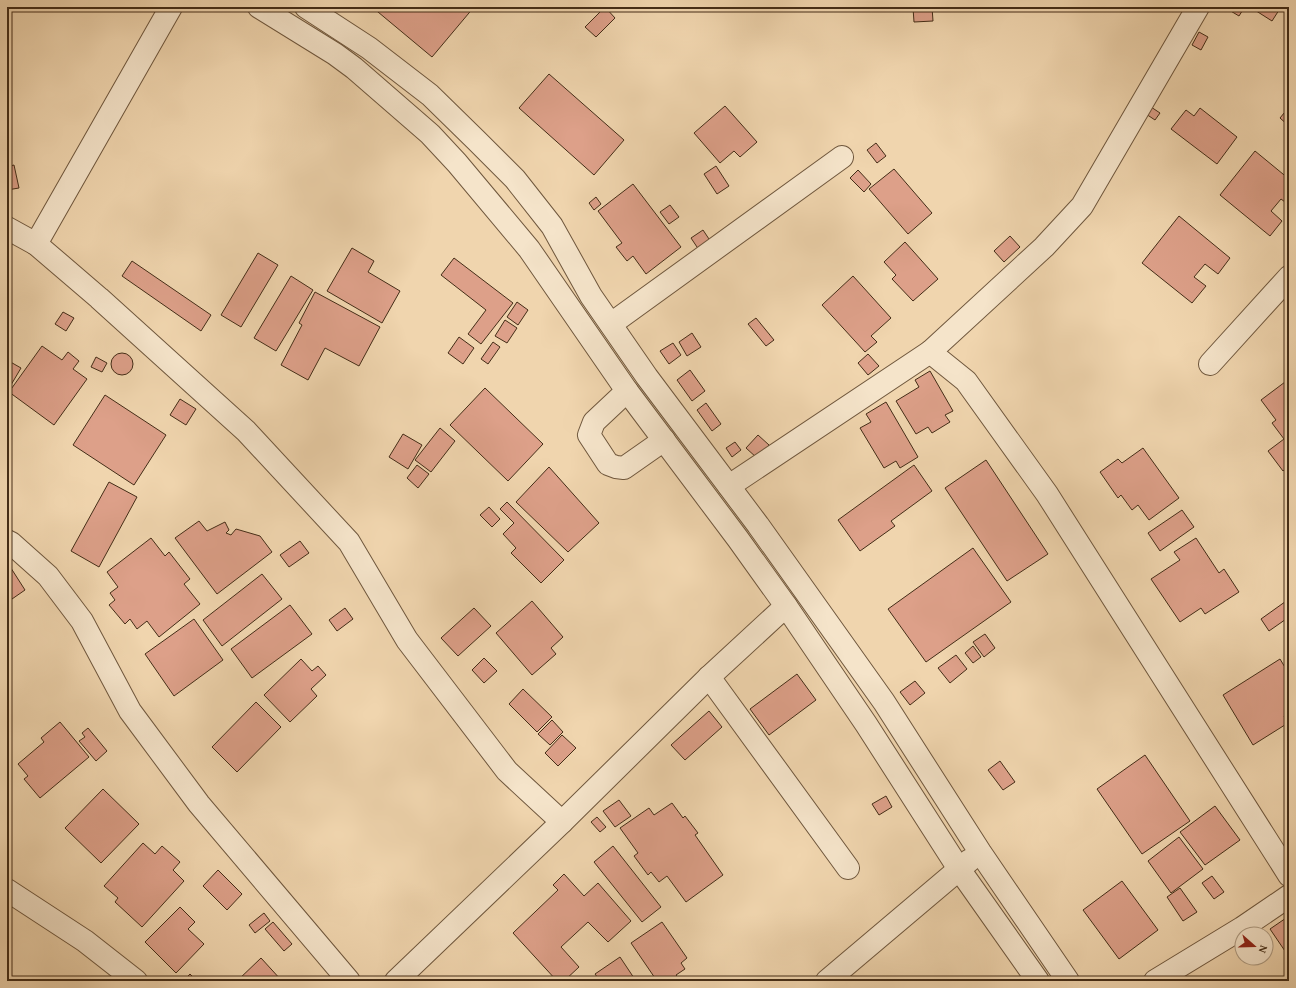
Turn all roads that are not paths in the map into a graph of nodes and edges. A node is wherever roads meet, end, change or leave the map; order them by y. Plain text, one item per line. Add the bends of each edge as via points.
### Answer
1 (171, 7) edge
2 (259, 7) edge
3 (306, 7) edge
4 (1198, 7) edge
5 (842, 157) dead end
6 (7, 228) edge
7 (36, 244) junction
8 (1289, 277) edge
9 (611, 324) junction
10 (930, 352) junction
11 (1210, 364) dead end
12 (627, 391) junction
13 (664, 440) junction
14 (729, 486) junction
15 (7, 541) edge
16 (786, 606) junction
17 (709, 677) junction
18 (562, 822) junction
19 (980, 852) junction
20 (848, 868) dead end
21 (959, 869) junction
22 (1289, 875) edge
23 (7, 890) edge
24 (1289, 896) edge
25 (136, 981) edge
26 (349, 981) edge
27 (396, 981) edge
28 (827, 981) edge
29 (1038, 981) edge
30 (1068, 981) edge
31 (1155, 981) edge

1 - 7 street
2 - 12 street via 354,68 430,134 529,249
3 - 9 street via 369,48 430,95 515,179 552,226 591,296
4 - 10 street via 1082,206 1044,247
5 - 9 street
6 - 7 street
7 - 18 street via 246,431 349,542 408,640 478,734 507,771
8 - 11 street
9 - 14 street via 647,377
10 - 14 street
10 - 22 street via 966,381 1047,494
12 - 13 street
12 - 13 street via 594,422 589,435 608,464 624,468
13 - 16 street
14 - 19 street via 884,702
15 - 26 street via 48,576 82,621 130,711 199,804
16 - 17 street
16 - 21 street
17 - 18 street
17 - 20 street
18 - 27 street
19 - 21 street
19 - 30 street
21 - 28 street
21 - 29 street
23 - 25 street via 85,941
24 - 31 street

